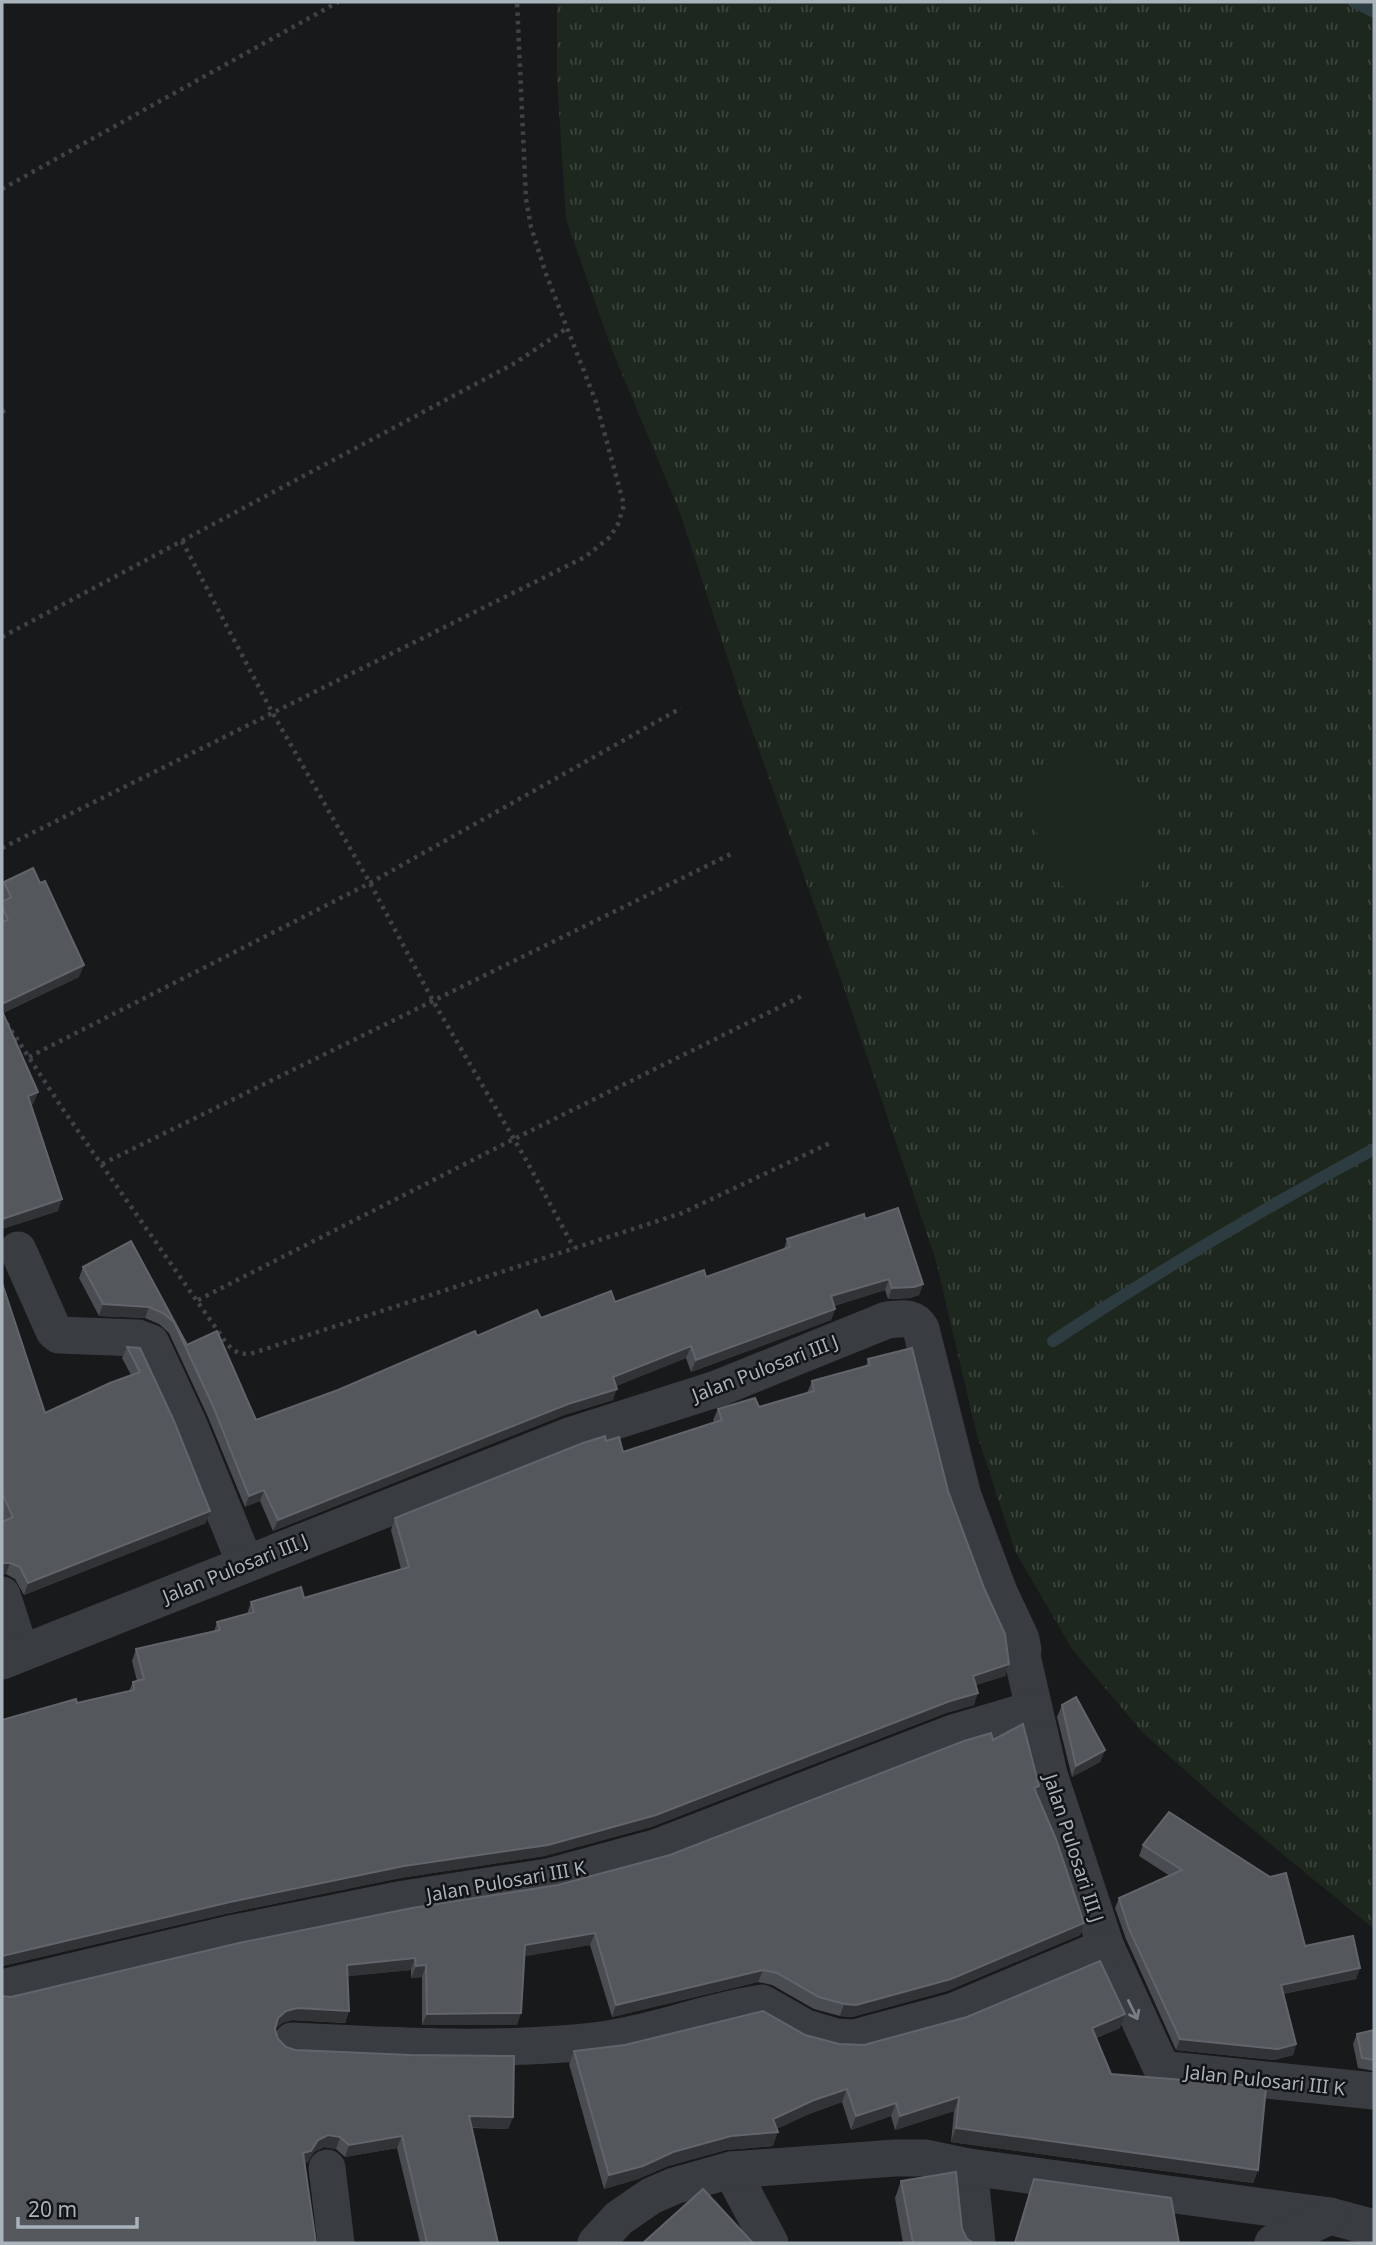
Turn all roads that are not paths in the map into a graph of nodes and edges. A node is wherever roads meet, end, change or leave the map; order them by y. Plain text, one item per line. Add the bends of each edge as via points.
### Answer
1 (18, 1250) dead end
2 (245, 1563) junction
3 (2, 1595) edge
4 (11, 1657) edge
5 (1034, 1709) junction
6 (1106, 1947) junction
7 (2, 1988) edge
8 (292, 2041) dead end
9 (1374, 2091) edge
10 (969, 2167) junction
11 (327, 2168) dead end
12 (730, 2170) junction
13 (1330, 2216) junction
14 (1374, 2228) edge
15 (336, 2243) edge
16 (596, 2243) edge
17 (770, 2243) edge
18 (977, 2243) edge
19 (1273, 2243) edge

1 - 2 street via 59,1335 138,1338 150,1343
2 - 4 street, Jalan Pulosari III J
2 - 5 street, Jalan Pulosari III J via 572,1435 719,1388 887,1320 912,1318 921,1329 963,1496 1021,1639
3 - 4 street
5 - 6 street, Jalan Pulosari III J via 1049,1774
5 - 7 street, Jalan Pulosari III K via 953,1733 658,1847 548,1877 404,1899 230,1934
6 - 8 street via 954,2011 855,2038 806,2028 762,2003 598,2040 510,2048
6 -> 9 street, Jalan Pulosari III K via 1164,2068
10 - 12 street via 926,2158 895,2158
10 - 13 street
10 - 18 street
11 - 15 street
12 - 16 street via 651,2196 619,2218
12 - 17 street
13 - 14 street
13 - 19 street

